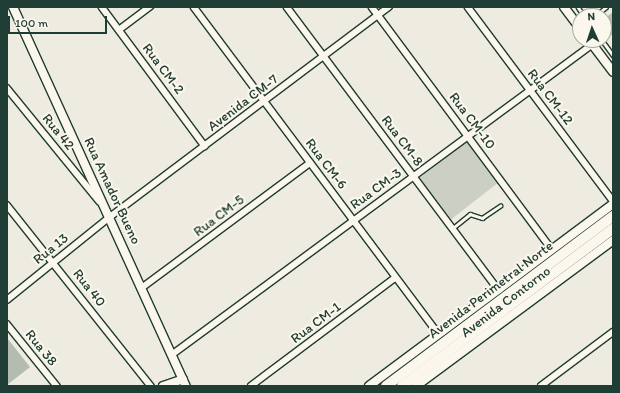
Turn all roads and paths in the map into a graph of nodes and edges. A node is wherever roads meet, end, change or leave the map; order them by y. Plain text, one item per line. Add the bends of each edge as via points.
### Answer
1 (13, 7) edge
2 (102, 7) edge
3 (150, 7) edge
4 (194, 7) edge
5 (287, 7) edge
6 (372, 7) edge
7 (389, 7) edge
8 (468, 7) edge
9 (564, 7) edge
10 (378, 15) junction
11 (572, 18) edge
12 (119, 30) junction
13 (583, 48) edge
14 (595, 48) edge
15 (324, 56) junction
16 (613, 72) edge
17 (7, 88) edge
18 (530, 90) junction
19 (264, 101) junction
20 (468, 136) junction
21 (205, 146) junction
22 (310, 163) junction
23 (414, 176) junction
24 (613, 203) edge
25 (7, 205) edge
26 (500, 206) dead end
27 (106, 208) junction
28 (613, 216) edge
29 (110, 217) junction
30 (353, 221) junction
31 (453, 228) junction
32 (613, 229) edge
33 (613, 240) edge
34 (552, 249) junction
35 (54, 262) junction
36 (395, 278) junction
37 (143, 288) junction
38 (499, 290) junction
39 (7, 300) edge
40 (7, 324) edge
41 (613, 332) edge
42 (438, 335) junction
43 (173, 354) junction
44 (185, 383) edge
45 (57, 386) edge
46 (152, 386) edge
47 (163, 386) edge
48 (251, 386) edge
49 (370, 386) edge
50 (386, 386) edge
51 (402, 386) edge
52 (416, 386) edge
53 (541, 386) edge

1 - 27 street, Rua Amador Bueno
2 - 12 street, Rua CM-2
3 - 12 street
4 - 19 street, Rua CM-6
5 - 15 street, Rua CM-8
6 - 10 street, Rua CM-10
7 - 10 street, Avenida CM-7
8 - 18 street, Rua CM-12
9 - 11 street
10 - 15 street, Avenida CM-7
10 - 20 street, Rua CM-10
12 - 21 street, Rua CM-2
13 - 18 street, Rua CM-3
14 - 16 street
15 - 19 street, Avenida CM-7
15 - 23 street, Rua CM-8
17 - 27 street, Rua 42
18 - 20 street, Rua CM-3
18 - 24 street, Rua CM-12
19 - 21 street, Avenida CM-7
19 - 22 street, Rua CM-6
20 - 23 street, Rua CM-3
20 - 34 street, Rua CM-10
21 - 29 street, Avenida CM-7
22 - 30 street, Rua CM-6
22 - 37 street, Rua CM-5
23 - 30 street, Rua CM-3
23 - 31 street, Rua CM-8
24 - 34 street, Avenida Contorno
25 - 35 street, Rua 40
26 - 31 lane via 482,218 470,214
27 - 29 street, Rua Amador Bueno
28 - 50 highway, Avenida Perimetral Norte
29 - 35 street, Rua 13
29 - 37 street, Rua Amador Bueno
30 - 36 street, Rua CM-6
30 - 43 street, Rua CM-3
31 - 38 street, Rua CM-8
32 - 51 highway, Avenida Perimetral Norte
33 - 52 street, Avenida Contorno
34 - 38 street, Avenida Contorno
35 - 39 street, Rua 13
35 - 46 street, Rua 40
36 - 42 street, Rua CM-6
36 - 48 street, Rua CM-1
37 - 43 street, Rua Amador Bueno
38 - 42 street, Avenida Contorno
40 - 45 street, Rua 38
41 - 53 street
42 - 49 street, Avenida Contorno
43 - 44 street, Rua Amador Bueno
44 - 47 street

